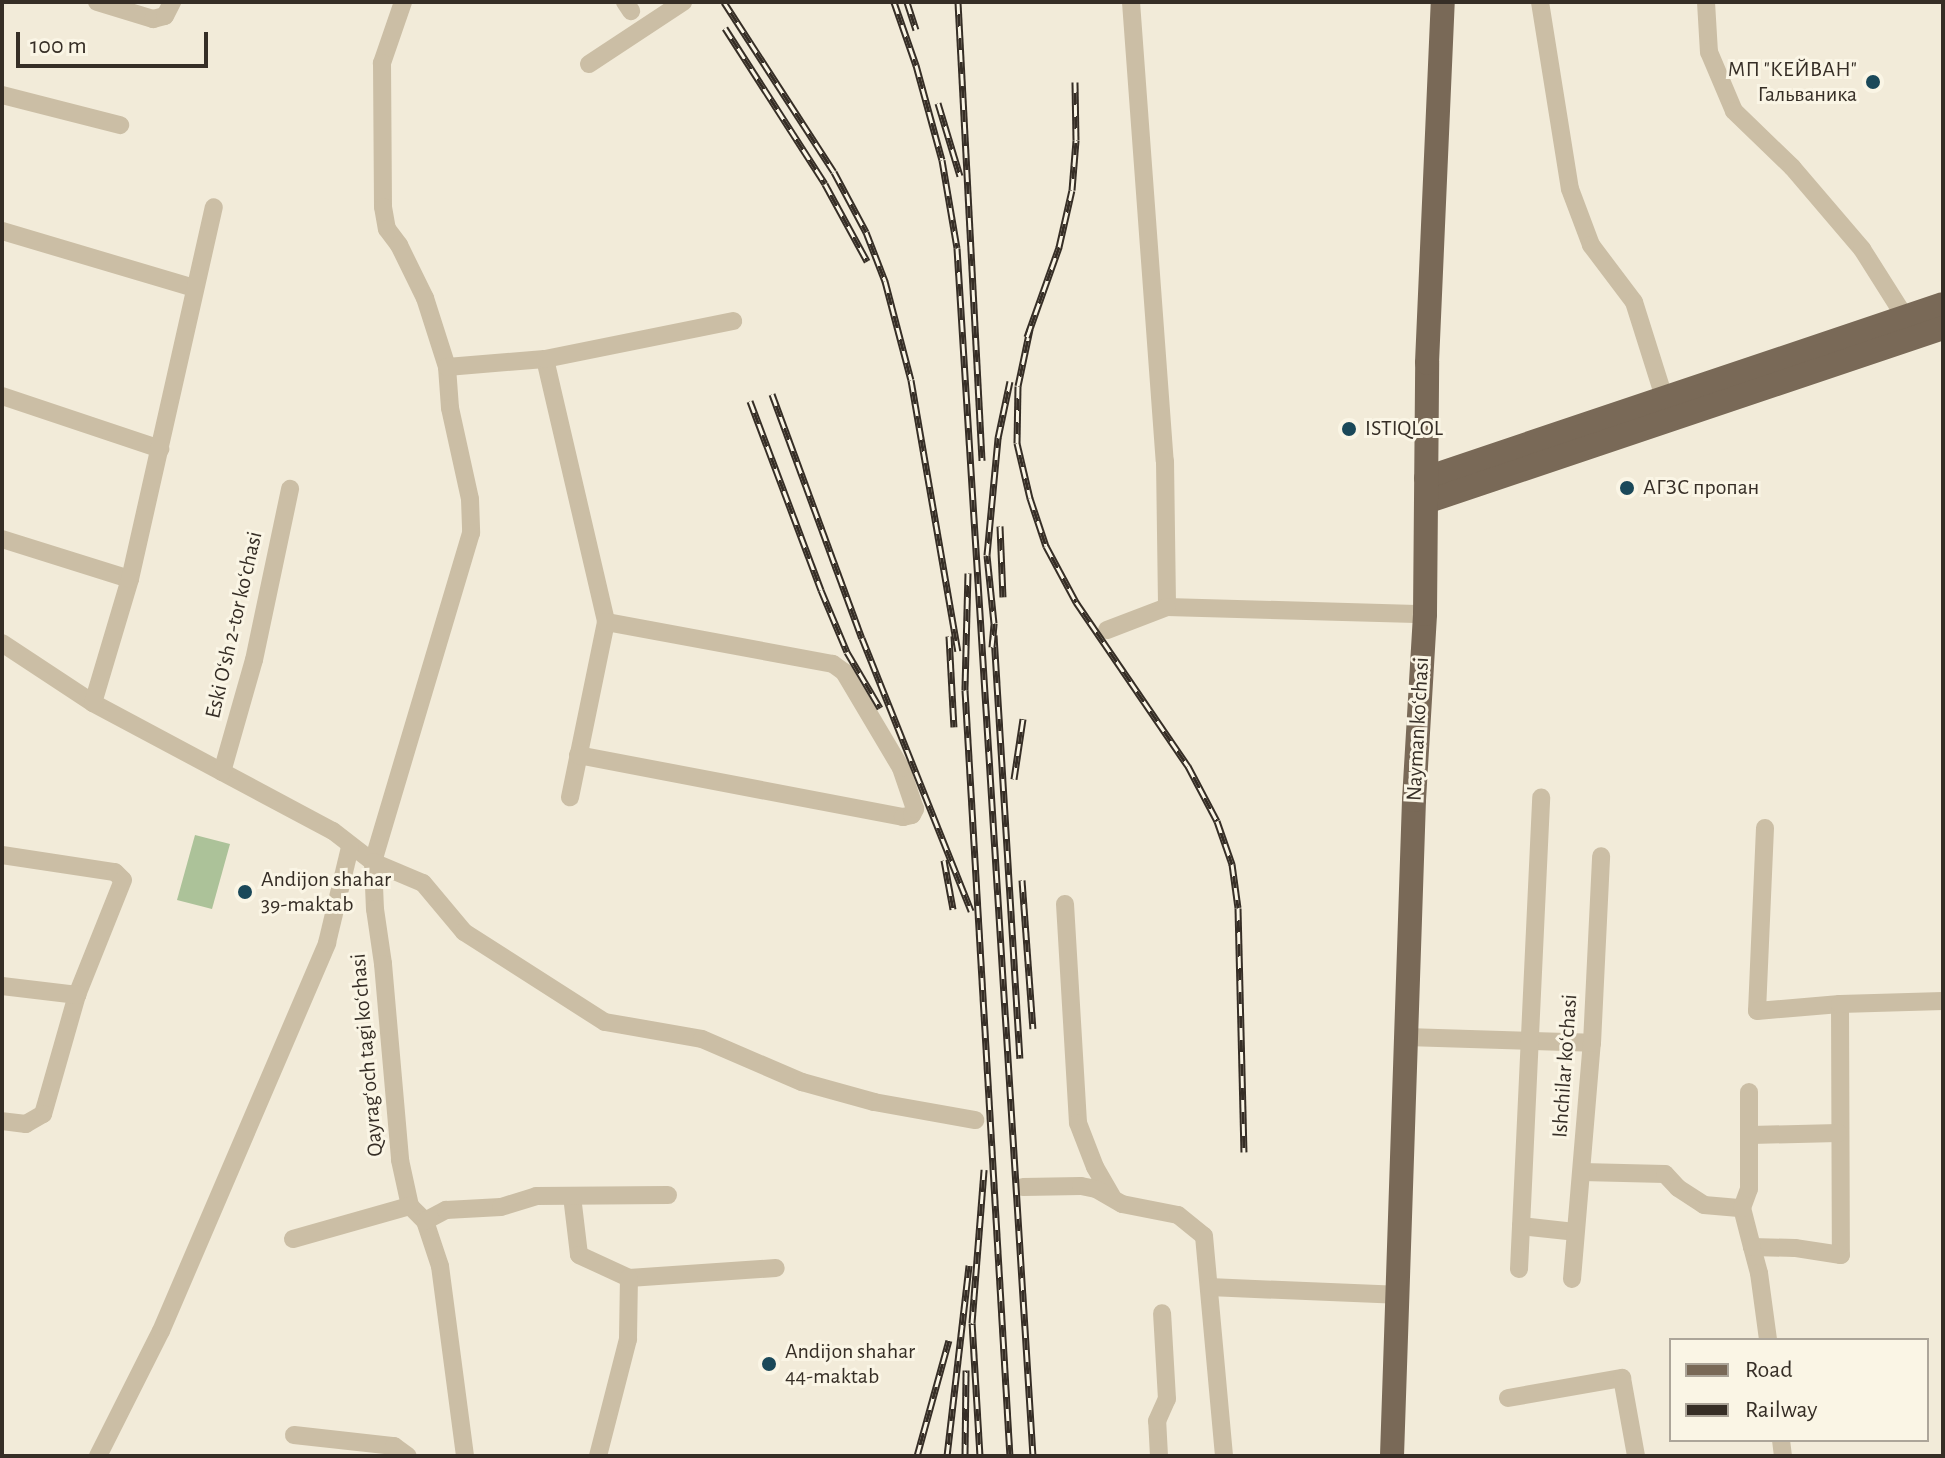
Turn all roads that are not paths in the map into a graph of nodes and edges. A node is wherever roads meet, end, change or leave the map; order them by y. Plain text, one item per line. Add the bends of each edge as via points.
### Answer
1 (97, 2) edge
2 (172, 2) edge
3 (403, 2) edge
4 (683, 2) edge
5 (1131, 2) edge
6 (1443, 2) edge
7 (1540, 2) edge
8 (1706, 2) edge
9 (589, 64) dead end
10 (2, 95) edge
11 (120, 125) dead end
12 (214, 207) dead end
13 (2, 231) edge
14 (194, 288) junction
15 (1943, 304) edge
16 (1905, 317) junction
17 (733, 321) dead end
18 (1943, 328) edge
19 (545, 359) junction
20 (447, 367) junction
21 (2, 396) edge
22 (1664, 397) junction
23 (160, 449) junction
24 (1426, 478) junction
25 (290, 489) dead end
26 (1426, 502) junction
27 (2, 539) edge
28 (130, 579) junction
29 (1167, 607) junction
30 (1425, 614) junction
31 (606, 622) junction
32 (1107, 630) dead end
33 (2, 643) edge
34 (93, 703) junction
35 (578, 755) junction
36 (222, 772) junction
37 (570, 797) dead end
38 (1541, 798) dead end
39 (1765, 828) dead end
40 (350, 847) junction
41 (2, 855) edge
42 (1601, 856) dead end
43 (373, 862) junction
44 (1065, 904) dead end
45 (2, 986) edge
46 (77, 995) junction
47 (1943, 1001) edge
48 (1840, 1004) junction
49 (1406, 1037) junction
50 (1529, 1041) junction
51 (1592, 1043) junction
52 (1749, 1092) dead end
53 (975, 1120) dead end
54 (2, 1121) edge
55 (1838, 1133) junction
56 (1751, 1135) junction
57 (1582, 1172) junction
58 (1023, 1187) dead end
59 (668, 1195) dead end
60 (572, 1196) junction
61 (1112, 1197) junction
62 (410, 1206) junction
63 (1742, 1208) junction
64 (425, 1221) junction
65 (1521, 1226) junction
66 (1575, 1232) junction
67 (293, 1239) dead end
68 (1752, 1247) junction
69 (776, 1268) dead end
70 (1519, 1269) dead end
71 (629, 1278) junction
72 (1572, 1279) dead end
73 (1209, 1287) junction
74 (1396, 1295) junction
75 (1162, 1313) dead end
76 (1768, 1338) edge
77 (1508, 1398) dead end
78 (294, 1435) dead end
79 (98, 1456) edge
80 (408, 1456) edge
81 (465, 1456) edge
82 (598, 1456) edge
83 (1159, 1456) edge
84 (1224, 1456) edge
85 (1392, 1456) edge
86 (1636, 1456) edge

1 - 2 street via 153,19 165,16
3 - 20 street, Qayragʻoch tagi koʻchasi via 382,63 383,207 387,229 425,298
4 - 9 street
5 - 29 street via 1165,461
6 - 24 main road, Nayman koʻchasi
7 - 22 street via 1570,189 1591,245 1634,302
8 - 16 street via 1709,52 1734,111 1792,167 1862,249
10 - 11 street
12 - 14 street
13 - 14 street
14 - 23 street
15 - 16 main road
16 - 22 main road
17 - 19 street
18 - 26 main road
19 - 20 street
19 - 31 street
20 - 43 street, Qayragʻoch tagi koʻchasi via 471,533
21 - 23 street
22 - 24 main road
23 - 28 street
24 - 26 main road, Nayman koʻchasi
25 - 36 street, Eski Oʻsh 2-tor koʻchasi via 254,660
26 - 30 main road, Nayman koʻchasi
27 - 28 street
28 - 34 street
29 - 30 street
29 - 32 street
30 - 49 main road, Nayman koʻchasi
31 - 35 street
31 - 35 street via 833,664 844,672 901,768 915,809 903,817
33 - 34 street
34 - 36 street
35 - 37 street
36 - 40 street via 333,831
38 - 50 street
39 - 48 street via 1757,1011
40 - 43 street
40 - 79 street, Qayragʻoch tagi koʻchasi via 327,943 161,1331
41 - 46 street via 123,877
42 - 51 street, Ishchilar koʻchasi
43 - 53 street via 423,883 464,932 605,1022 702,1039 802,1082
43 - 62 street, Qayragʻoch tagi koʻchasi via 397,1132
44 - 61 street via 1078,1123
45 - 46 street
46 - 54 street via 43,1114 26,1124
47 - 48 street
48 - 55 street
49 - 50 street
49 - 74 main road, Nayman koʻchasi
50 - 51 street
50 - 65 street
51 - 57 street, Ishchilar koʻchasi
52 - 56 street
55 - 56 street
55 - 68 street via 1841,1255
56 - 63 street via 1749,1189
57 - 63 street via 1665,1174 1704,1205
57 - 66 street, Ishchilar koʻchasi
58 - 61 street via 1081,1186
59 - 60 street
60 - 64 street via 446,1210
60 - 71 street via 579,1255
61 - 73 street via 1122,1204 1178,1215 1204,1236
62 - 64 street
62 - 67 street
63 - 68 street
64 - 81 street via 440,1266
65 - 66 street
65 - 70 street
66 - 72 street, Ishchilar koʻchasi
68 - 76 street
69 - 71 street
71 - 82 street via 628,1339
73 - 74 street
73 - 84 street
74 - 85 main road, Nayman koʻchasi
75 - 83 street via 1167,1399 1157,1421
77 - 86 street via 1622,1378
78 - 80 street via 394,1446

